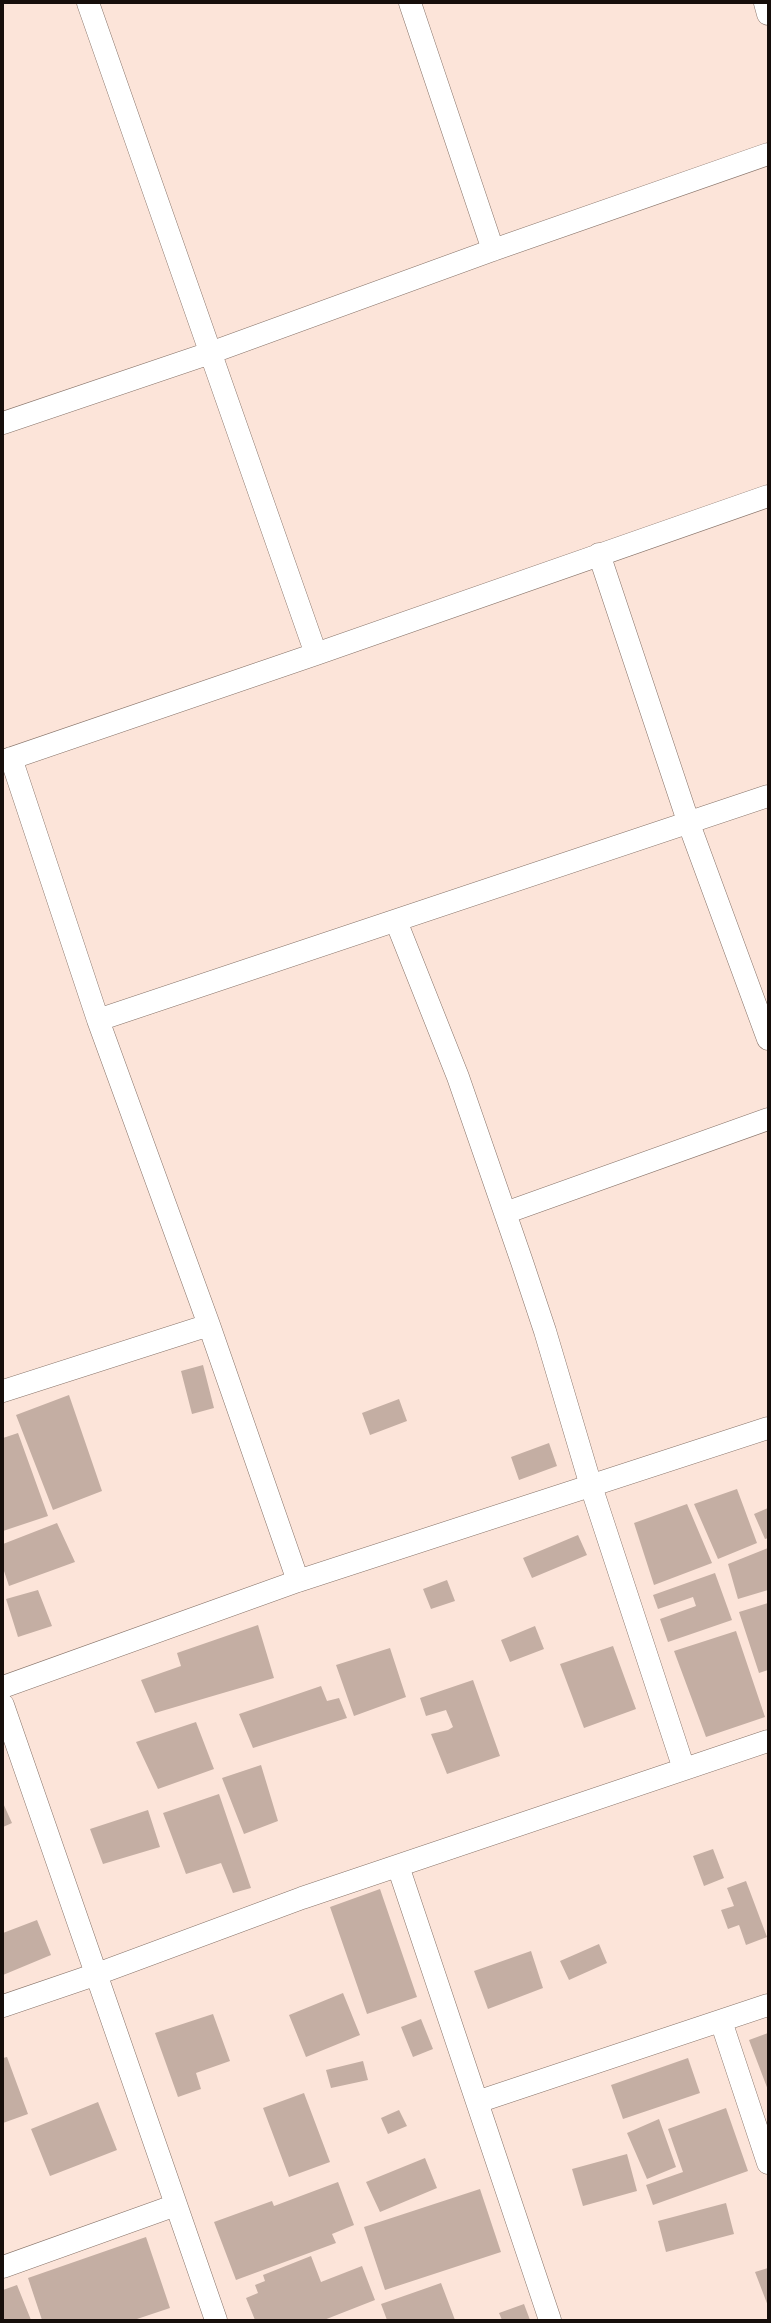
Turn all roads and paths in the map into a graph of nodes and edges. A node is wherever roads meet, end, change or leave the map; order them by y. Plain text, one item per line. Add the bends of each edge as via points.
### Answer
1 (88, 3) edge
2 (410, 3) edge
3 (765, 3) edge
4 (768, 14) edge
5 (768, 154) edge
6 (493, 250) junction
7 (210, 353) junction
8 (3, 423) edge
9 (768, 496) edge
10 (599, 554) junction
11 (316, 654) junction
12 (7, 759) edge
13 (768, 796) edge
14 (689, 824) junction
15 (396, 921) junction
16 (98, 1020) junction
17 (768, 1040) edge
18 (768, 1119) edge
19 (505, 1213) junction
20 (210, 1325) junction
21 (3, 1391) edge
22 (768, 1428) edge
23 (591, 1486) junction
24 (298, 1581) junction
25 (3, 1687) edge
26 (3, 1705) edge
27 (768, 1741) edge
28 (684, 1769) junction
29 (398, 1866) junction
30 (97, 1974) junction
31 (768, 2005) edge
32 (3, 2006) edge
33 (720, 2021) junction
34 (477, 2102) junction
35 (768, 2163) edge
36 (176, 2204) junction
37 (3, 2267) edge
38 (216, 2320) edge
39 (550, 2320) edge

1 - 7 street
2 - 6 street
3 - 4 street
5 - 6 street
6 - 7 street
7 - 8 street
7 - 11 street
9 - 10 street
10 - 11 street
10 - 14 street
11 - 12 street
12 - 16 street
13 - 14 street
14 - 15 street
14 - 17 street
15 - 16 street
15 - 19 street via 458,1077
16 - 20 street
18 - 19 street
19 - 23 street via 545,1332
20 - 21 street
20 - 24 street
22 - 23 street
23 - 24 street
23 - 28 street
24 - 25 street
26 - 30 street
27 - 28 street
28 - 29 street
29 - 30 street via 302,1898
29 - 34 street
30 - 32 street
30 - 36 street
31 - 33 street
33 - 34 street
33 - 35 street
34 - 39 street
36 - 37 street
36 - 38 street

